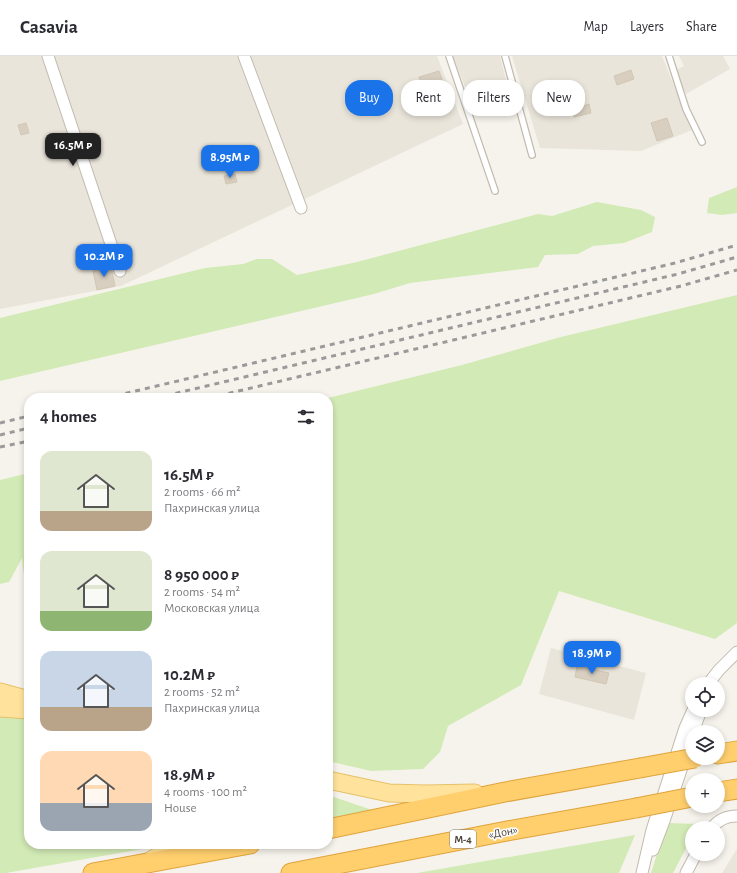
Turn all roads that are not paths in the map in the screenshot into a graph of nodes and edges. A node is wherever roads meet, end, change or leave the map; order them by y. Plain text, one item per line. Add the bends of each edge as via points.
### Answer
1 (48, 56) edge
2 (244, 56) edge
3 (449, 56) edge
4 (505, 56) edge
5 (669, 56) edge
6 (702, 142) dead end
7 (532, 155) dead end
8 (496, 190) dead end
9 (301, 208) dead end
10 (120, 271) dead end
11 (737, 652) edge
12 (719, 670) junction
13 (714, 677) edge
14 (716, 677) edge
15 (0, 695) edge
16 (24, 699) edge
17 (24, 707) edge
18 (690, 717) edge
19 (737, 751) edge
20 (725, 753) edge
21 (685, 758) edge
22 (685, 760) edge
23 (333, 781) edge
24 (737, 789) edge
25 (725, 791) edge
26 (505, 792) junction
27 (685, 798) edge
28 (737, 816) edge
29 (719, 821) edge
30 (333, 828) edge
31 (169, 849) edge
32 (223, 849) edge
33 (692, 861) edge
34 (147, 863) junction
35 (94, 873) edge
36 (291, 873) edge
37 (643, 873) edge
38 (686, 873) edge

1 - 10 street
2 - 9 street
3 - 8 lane
4 - 7 lane
5 - 6 lane via 686,109
11 - 12 street
12 - 13 street
12 - 14 street
15 - 16 main road
15 - 17 main road
18 - 37 street via 652,830
19 - 20 highway
21 - 37 street
22 - 26 highway, bridge
23 - 26 main road via 389,793
24 - 25 highway
26 - 30 highway
27 - 36 highway, «Дон» / М-4, bridge
28 - 29 street via 726,817
31 - 34 main road
32 - 34 highway
33 - 38 street
34 - 35 highway

